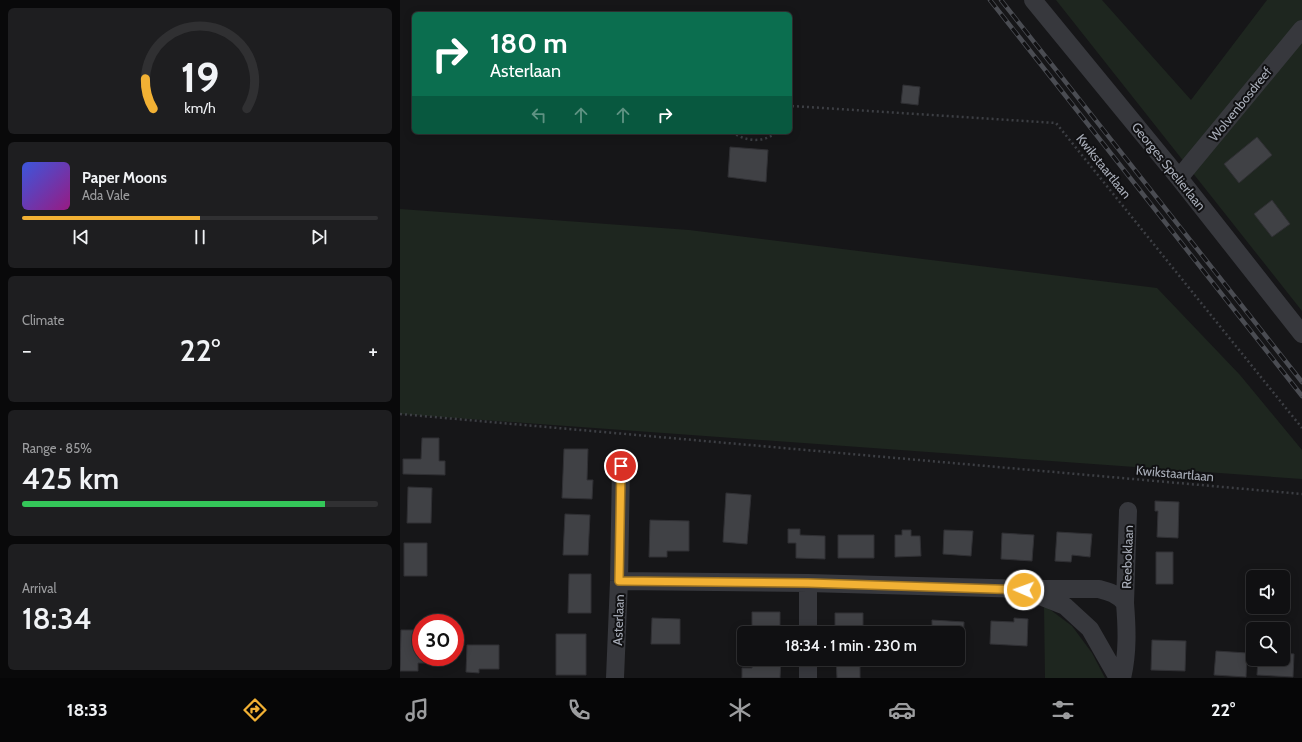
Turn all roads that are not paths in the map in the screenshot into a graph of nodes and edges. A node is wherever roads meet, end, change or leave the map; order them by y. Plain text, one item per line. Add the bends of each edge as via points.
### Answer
1 (1033, 0) edge
2 (1302, 29) edge
3 (1179, 178) junction
4 (1302, 334) edge
5 (621, 466) dead end
6 (1128, 511) dead end
7 (619, 581) junction
8 (808, 583) junction
9 (1024, 590) junction
10 (1125, 603) junction
11 (808, 626) edge
12 (808, 666) edge
13 (615, 678) edge
14 (808, 678) edge
15 (1118, 678) edge
16 (1122, 678) edge

1 - 3 street, Georges Spelierlaan
2 - 3 street, Wolvenbosdreef
3 - 4 street, Georges Spelierlaan
5 - 7 street, Asterlaan
6 - 10 street, Reeboklaan
7 - 8 street, Reeboklaan
7 - 13 street, Asterlaan
8 - 9 street, Reeboklaan
8 - 11 street
9 - 10 street, Reeboklaan via 1099,589 1119,596
9 - 15 street, Reeboklaan via 1065,606 1090,628
10 - 16 street, Reeboklaan via 1127,636
12 - 14 street

